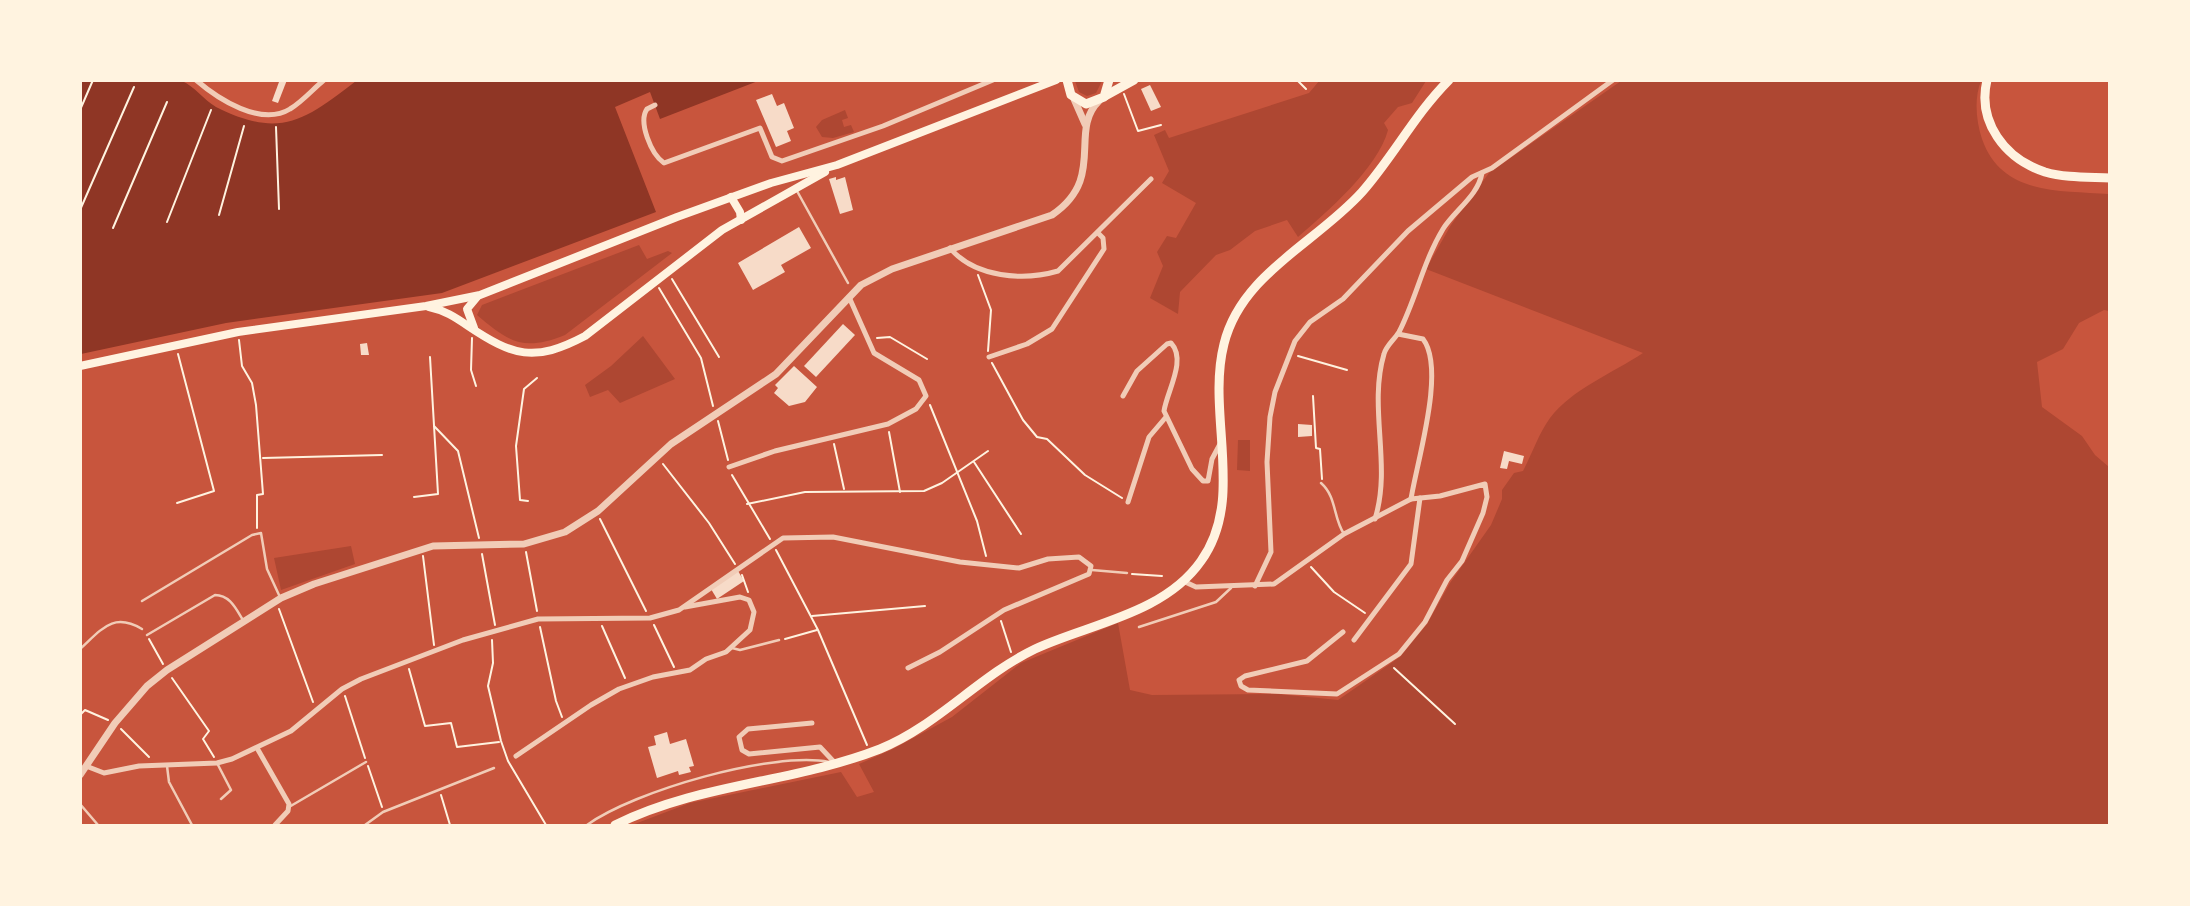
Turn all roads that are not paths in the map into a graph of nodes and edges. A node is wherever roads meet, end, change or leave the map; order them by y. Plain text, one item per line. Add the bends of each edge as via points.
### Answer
1 (195, 80) edge
2 (324, 80) edge
3 (993, 80) edge
4 (1056, 80) edge
5 (1067, 80) edge
6 (1109, 80) edge
7 (1134, 80) edge
8 (1448, 80) edge
9 (1613, 80) edge
10 (1987, 80) edge
11 (1046, 85) junction
12 (1072, 95) junction
13 (1101, 99) junction
14 (655, 105) dead end
15 (1086, 128) junction
16 (837, 165) junction
17 (1482, 173) junction
18 (2108, 178) edge
19 (1152, 179) dead end
20 (796, 189) junction
21 (732, 197) junction
22 (741, 220) junction
23 (1098, 233) junction
24 (950, 248) junction
25 (848, 283) dead end
26 (480, 295) junction
27 (849, 297) junction
28 (426, 306) junction
29 (473, 334) junction
30 (1398, 334) junction
31 (989, 357) road end
32 (80, 366) edge
33 (1123, 396) dead end
34 (1166, 417) junction
35 (1221, 443) junction
36 (729, 467) road end
37 (1321, 483) road end
38 (1420, 498) junction
39 (1411, 499) junction
40 (1128, 502) road end
41 (1375, 519) junction
42 (1344, 534) junction
43 (1092, 570) junction
44 (1127, 573) road end
45 (1182, 582) junction
46 (1255, 586) junction
47 (1231, 588) junction
48 (279, 599) junction
49 (142, 601) dead end
50 (685, 607) junction
51 (243, 620) junction
52 (1139, 627) dead end
53 (142, 629) dead end
54 (1343, 632) dead end
55 (146, 635) road end
56 (779, 640) road end
57 (1354, 640) dead end
58 (730, 648) junction
59 (80, 649) edge
60 (908, 668) dead end
61 (811, 723) dead end
62 (257, 748) junction
63 (516, 756) road end
64 (366, 762) road end
65 (217, 763) junction
66 (835, 763) junction
67 (86, 766) junction
68 (167, 766) junction
69 (494, 768) road end
70 (80, 775) edge
71 (220, 799) dead end
72 (80, 804) edge
73 (289, 807) junction
74 (98, 825) edge
75 (192, 825) edge
76 (275, 825) edge
77 (365, 825) edge
78 (587, 825) edge
79 (615, 825) edge

1 - 2 street via 230,103 261,113 287,111
3 - 14 street via 883,126 782,160 772,157 760,128 664,163 655,153 643,120 647,109
4 - 11 main road
5 - 12 main road
6 - 13 main road
7 - 13 main road
8 - 35 main road via 1359,195 1273,269 1237,310 1220,365
9 - 17 street
10 - 18 main road via 1985,110 2000,142 2032,166 2072,176
11 - 12 main road
11 - 16 main road
12 - 13 main road via 1086,104
12 - 15 street
13 - 15 street via 1089,112
15 - 24 street via 1085,170 1075,194 1062,209
16 - 20 main road
16 - 21 main road
17 - 30 street via 1477,188 1445,226 1425,260
17 - 46 street via 1408,231 1343,299 1310,321 1289,353 1270,417 1270,552
19 - 23 street
20 - 22 main road
20 - 25 lane
21 - 22 main road
21 - 26 main road
22 - 29 main road via 695,249 584,336 543,352 507,350
23 - 24 street via 1066,265 1041,276 1014,278 974,265
23 - 31 street via 1104,249 1057,322 1038,339
24 - 27 street via 874,277
26 - 28 main road
26 - 29 main road via 467,309
27 - 36 street via 874,353 919,380 926,396 916,409 888,424
27 - 48 street via 789,363 657,455 598,511 565,532 524,544 422,548
28 - 29 main road via 443,310
28 - 32 main road via 238,332
30 - 39 street via 1423,339 1432,357
30 - 41 street via 1384,352 1380,374 1383,469
33 - 34 street via 1137,371 1171,343 1178,360
34 - 35 street via 1192,469 1203,481 1208,481
34 - 40 street via 1150,437
35 - 45 main road via 1221,502 1215,534 1202,561
37 - 42 lane via 1333,500
38 - 39 street
38 - 54 street via 1485,484 1487,497 1462,561 1425,622 1399,654 1337,694 1241,686 1239,680 1245,676 1316,656
38 - 57 street via 1411,564
39 - 41 street
41 - 42 street
42 - 46 street via 1273,584
43 - 44 lane
43 - 50 street via 1079,557 1048,559 1019,568 960,562 833,537 797,536 772,543
43 - 60 street via 999,614
45 - 47 street
45 - 66 main road via 1152,602 1015,660 914,731
46 - 47 street
47 - 52 lane via 1216,601
48 - 49 lane via 267,569 261,533
48 - 51 street
50 - 58 street via 731,598 749,600 754,612 750,630
50 - 62 street via 650,618 538,619 434,650 342,689 291,731
51 - 55 lane via 230,601 215,595
51 - 67 street via 167,670 135,698
53 - 59 lane via 127,620 118,621
56 - 58 lane via 740,650
58 - 63 street via 694,668 628,686
61 - 66 street via 748,729 739,737 742,750 749,754 820,747
62 - 65 street
62 - 73 street
64 - 73 lane
65 - 68 street
65 - 71 lane via 231,790
66 - 78 lane via 803,758 747,767 645,797
66 - 79 main road via 682,797
67 - 68 street via 104,774
67 - 70 street
68 - 75 lane via 169,782
69 - 77 lane via 383,812
72 - 74 lane
73 - 76 street

